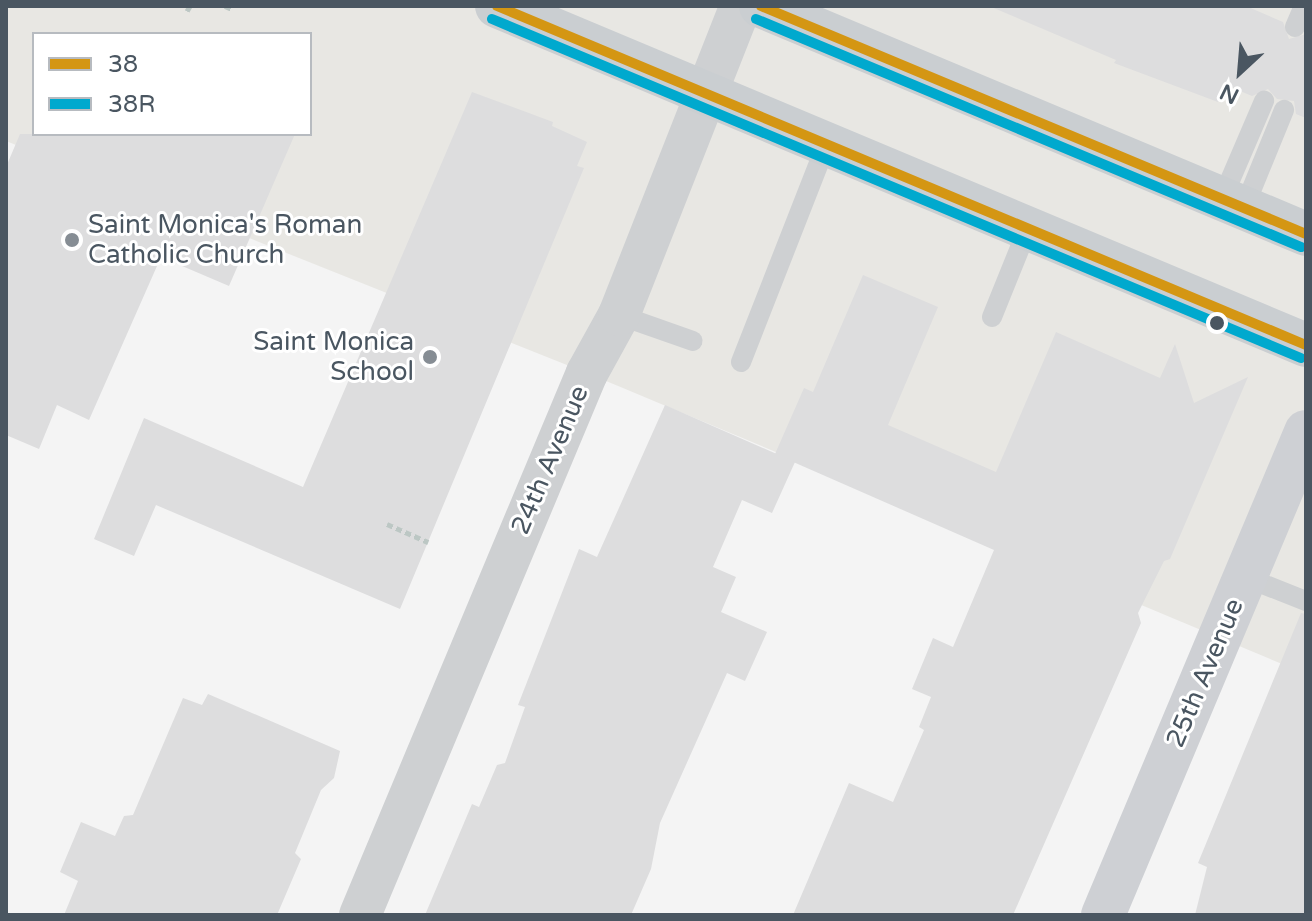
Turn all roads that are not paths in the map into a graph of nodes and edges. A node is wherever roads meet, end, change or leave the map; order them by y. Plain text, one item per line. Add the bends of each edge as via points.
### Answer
1 (497, 6) edge
2 (741, 6) edge
3 (761, 6) edge
4 (1304, 6) edge
5 (1295, 27) dead end
6 (704, 93) junction
7 (1264, 101) dead end
8 (1284, 110) dead end
9 (827, 143) junction
10 (1233, 204) junction
11 (1028, 228) junction
12 (1306, 234) edge
13 (619, 315) junction
14 (992, 317) dead end
15 (693, 341) dead end
16 (1306, 345) edge
17 (741, 362) dead end
18 (1306, 432) edge
19 (1245, 577) junction
20 (1306, 601) edge
21 (360, 915) edge
22 (1103, 915) edge

1 - 6 main road
2 - 6 street, 24th Avenue
3 - 10 main road
4 - 5 lane
6 - 9 main road
6 - 13 street, 24th Avenue
7 - 10 lane
8 - 10 lane
9 - 11 main road
9 - 17 lane
10 - 12 main road
11 - 14 lane
11 - 16 main road
13 - 15 lane
13 - 21 street, 24th Avenue via 587,373
18 - 19 main road, 25th Avenue
19 - 20 lane
19 - 22 main road, 25th Avenue

